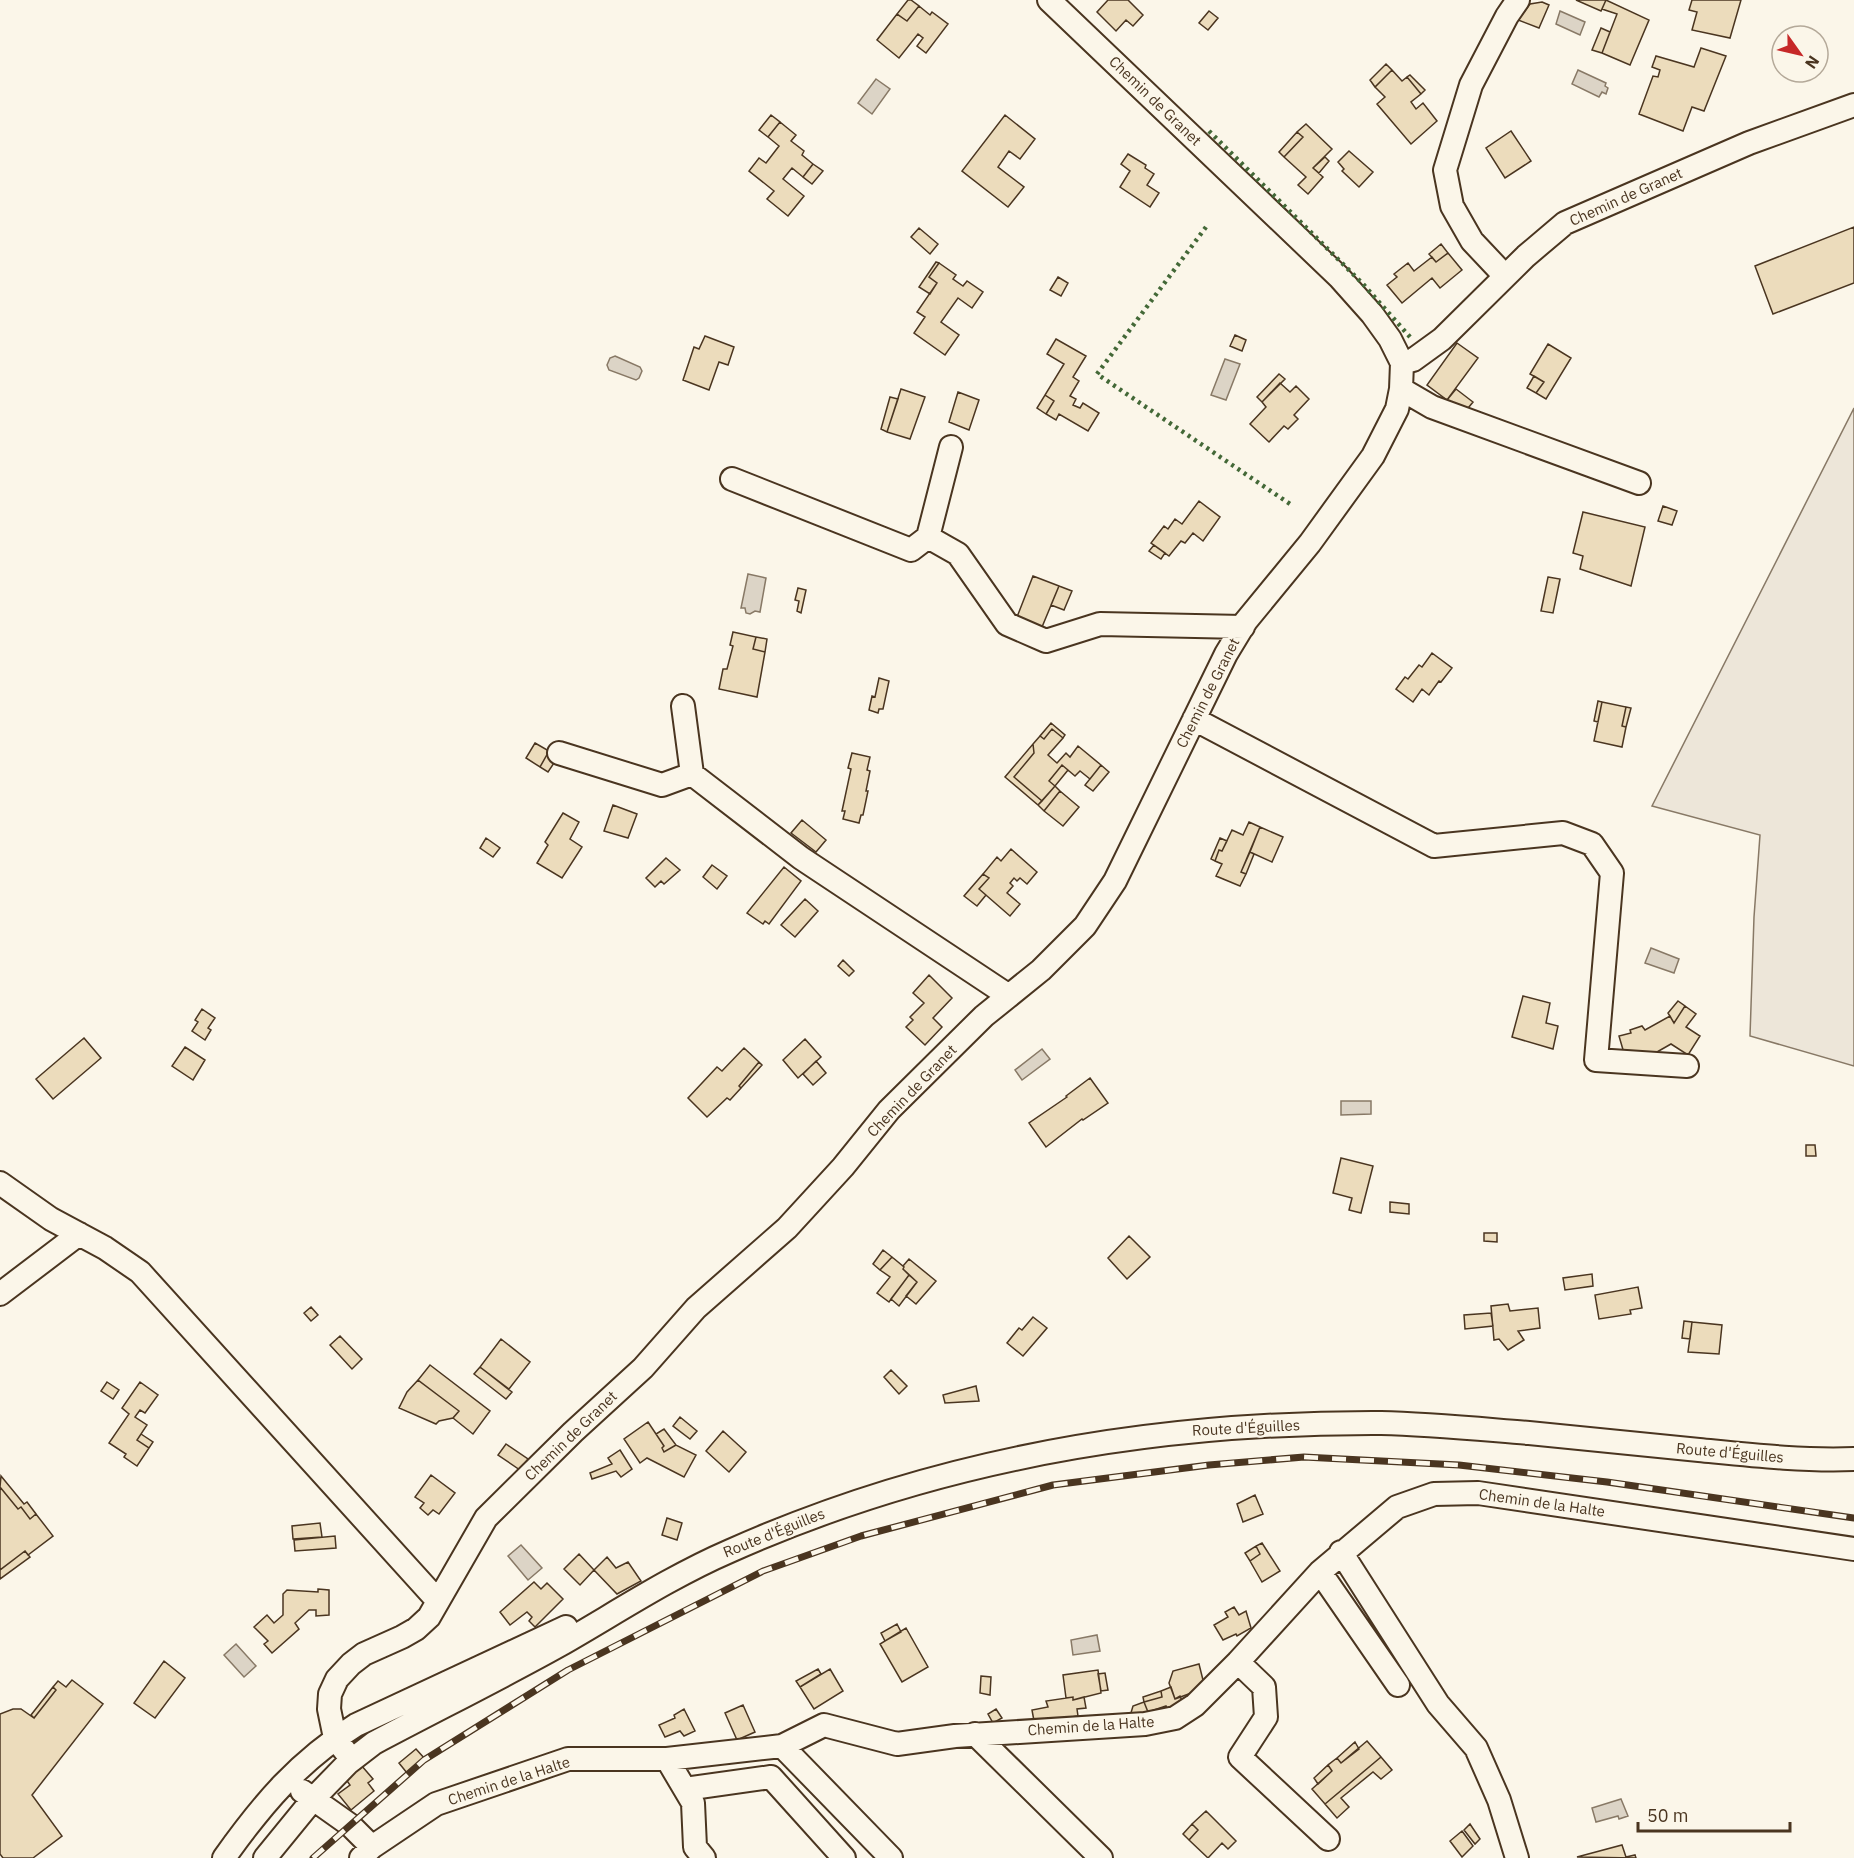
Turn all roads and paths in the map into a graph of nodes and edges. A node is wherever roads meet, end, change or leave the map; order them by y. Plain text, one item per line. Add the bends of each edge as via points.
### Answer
1 (1049, 0) edge
2 (1518, 0) edge
3 (1854, 105) edge
4 (1505, 276) junction
5 (1402, 363) junction
6 (1401, 389) junction
7 (951, 447) dead end
8 (732, 479) dead end
9 (1639, 483) dead end
10 (928, 537) junction
11 (1243, 627) junction
12 (683, 706) dead end
13 (1194, 719) junction
14 (558, 753) dead end
15 (692, 774) junction
16 (1009, 996) junction
17 (1687, 1066) dead end
18 (0, 1183) edge
19 (79, 1234) junction
20 (0, 1294) edge
21 (1854, 1459) edge
22 (1854, 1549) edge
23 (1341, 1552) junction
24 (1320, 1572) junction
25 (662, 1585) junction
26 (438, 1601) junction
27 (1238, 1662) junction
28 (1398, 1685) dead end
29 (975, 1734) junction
30 (335, 1738) junction
31 (782, 1746) junction
32 (667, 1759) junction
33 (352, 1760) junction
34 (286, 1780) junction
35 (685, 1789) junction
36 (314, 1798) junction
37 (1328, 1839) dead end
38 (367, 1852) edge
39 (224, 1858) edge
40 (265, 1858) edge
41 (704, 1858) edge
42 (844, 1858) edge
43 (891, 1858) edge
44 (1101, 1858) edge
45 (1517, 1858) edge

1 - 5 street, Chemin de Granet via 1339,277 1372,314
2 - 4 street via 1471,85 1445,170 1452,206 1472,241
3 - 4 street, Chemin de Granet via 1749,143 1565,223
4 - 5 street, Chemin de Granet via 1442,339 1413,360
5 - 6 street, Chemin de Granet
6 - 9 street via 1432,407
6 - 11 street, Chemin de Granet via 1397,409 1373,456
7 - 10 street
8 - 10 street via 911,550
10 - 11 street via 958,554 1007,624 1046,641 1100,624
11 - 13 street, Chemin de Granet
12 - 15 street
13 - 16 street, Chemin de Granet via 1114,881 1085,926
13 - 17 street via 1434,846 1563,833 1592,844 1612,873 1596,1060
14 - 15 street via 662,785
15 - 16 street via 801,858
16 - 26 street, Chemin de Granet via 889,1110 787,1228 696,1308 643,1368 486,1518
18 - 19 street
19 - 20 street
19 - 26 street via 140,1272
21 - 25 street, Route d'Éguilles via 1775,1457 1425,1424 1276,1425 1181,1432 987,1464 927,1480 796,1522 725,1552
22 - 23 street, Chemin de la Halte via 1478,1493 1434,1494 1397,1507
23 - 24 street, Chemin de la Halte
23 - 45 street via 1438,1704 1476,1748 1499,1800
24 - 27 street, Chemin de la Halte
24 - 28 street
25 - 30 street, Route d'Éguilles via 532,1641
25 - 33 street, Route d'Éguilles via 558,1646 374,1743
26 - 30 street, Chemin de Granet via 416,1629 364,1654 337,1679 329,1708
27 - 29 street, Chemin de la Halte via 1195,1705 1175,1718 1145,1725
27 - 37 street via 1264,1688 1266,1717 1240,1757
29 - 31 street, Chemin de la Halte via 897,1744 824,1725
29 - 44 street
30 - 33 street
30 - 34 street, Route d'Éguilles
31 - 32 street, Chemin de la Halte
31 - 43 street
32 - 35 street
32 - 38 street, Chemin de la Halte via 568,1759 436,1804
33 - 36 street, Route d'Éguilles
34 - 36 street
34 - 39 street, Route d'Éguilles via 255,1814
35 - 41 street via 693,1803 695,1847
35 - 42 street via 771,1776
36 - 38 street via 350,1825
36 - 40 street, Route d'Éguilles

